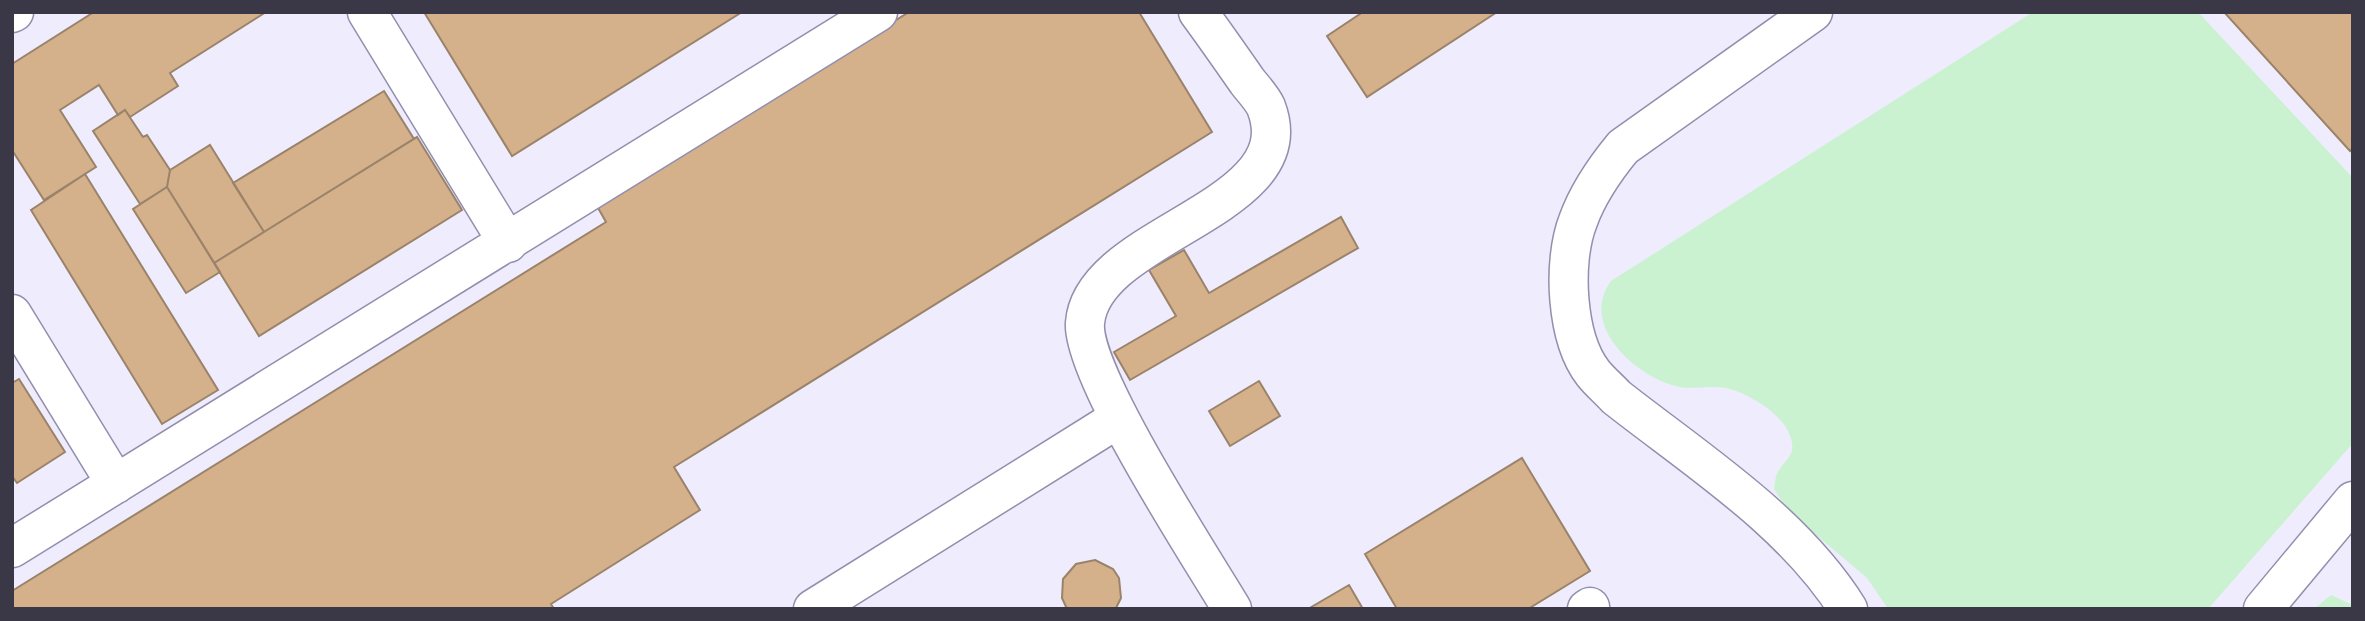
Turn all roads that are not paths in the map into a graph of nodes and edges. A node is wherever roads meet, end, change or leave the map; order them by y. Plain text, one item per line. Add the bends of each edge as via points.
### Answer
1 (367, 12) edge
2 (878, 12) edge
3 (1198, 12) edge
4 (1813, 12) edge
5 (508, 243) junction
6 (12, 314) edge
7 (1119, 418) junction
8 (116, 484) junction
9 (2353, 501) edge
10 (12, 548) edge
11 (813, 609) edge
12 (1232, 609) edge
13 (1847, 609) edge
14 (2263, 609) edge

1 - 5 street
2 - 5 street
3 - 7 street via 1266,107 1271,138 1262,165 1241,186 1114,272 1097,292 1085,323 1093,356
4 - 13 street via 1623,147 1600,174 1577,223 1570,266 1570,310 1577,342 1592,373 1787,536 1832,583
5 - 8 street
6 - 8 street
7 - 11 street
7 - 12 street
8 - 10 street
9 - 14 street

